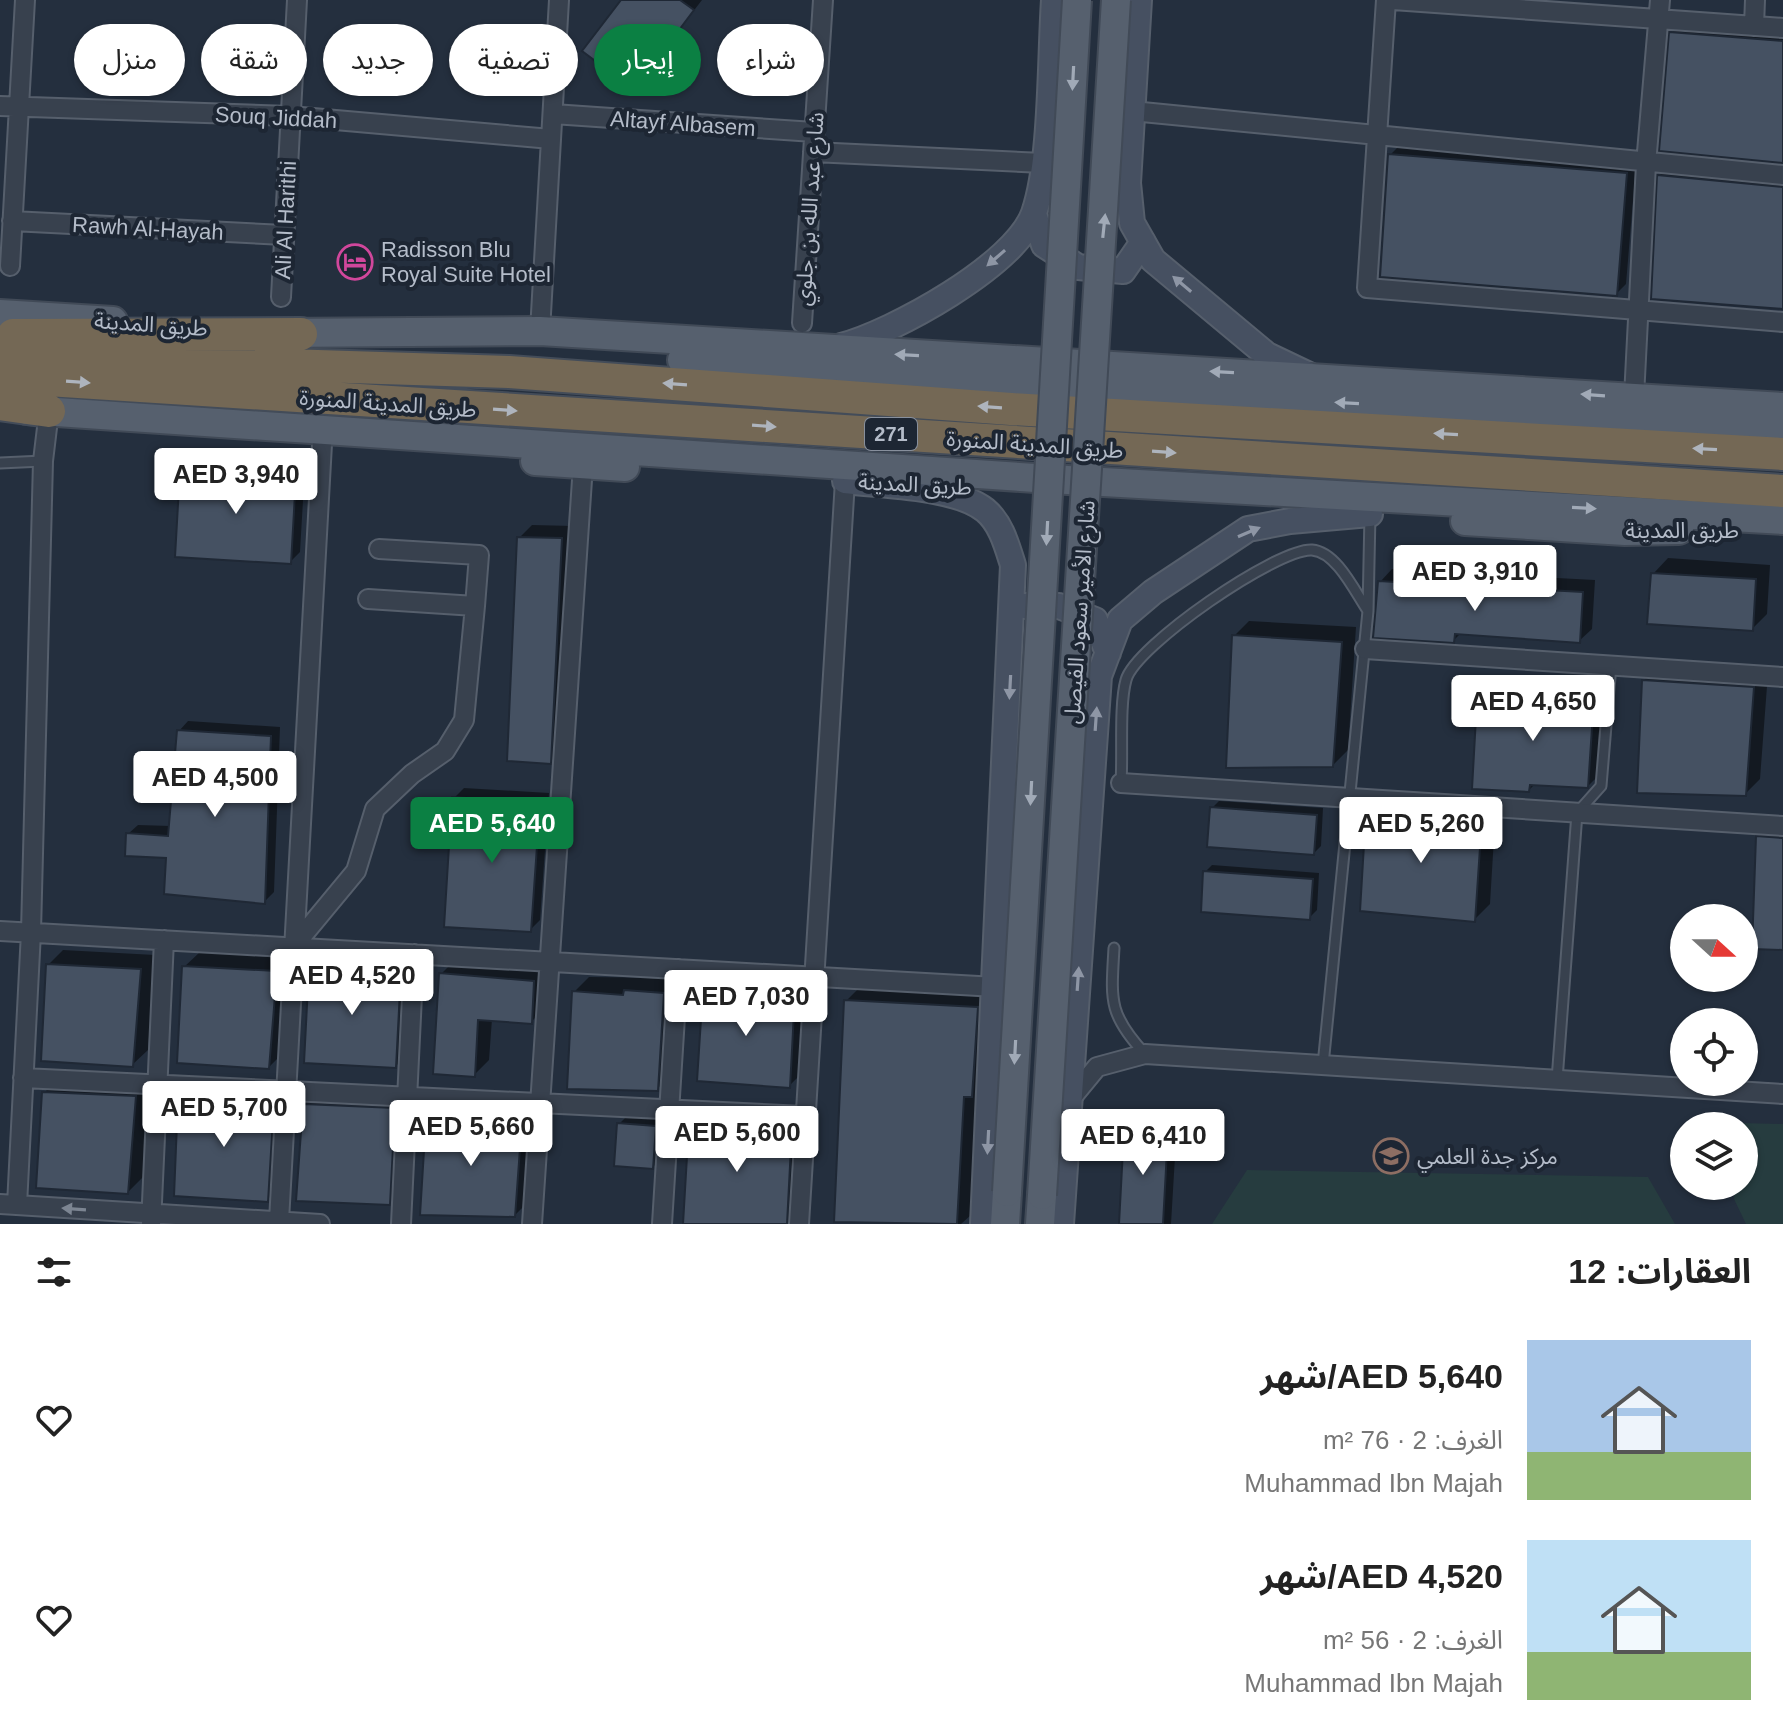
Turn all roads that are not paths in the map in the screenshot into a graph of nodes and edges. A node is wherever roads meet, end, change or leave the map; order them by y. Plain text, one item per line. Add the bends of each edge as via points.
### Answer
1 (25, 0) edge
2 (297, 0) edge
3 (559, 0) edge
4 (823, 0) edge
5 (1054, 0) edge
6 (1077, 0) edge
7 (1116, 0) edge
8 (1139, 0) edge
9 (1386, 0) edge
10 (1393, 0) edge
11 (1755, 0) edge
12 (1659, 9) edge
13 (1754, 26) junction
14 (1783, 28) edge
15 (9, 106) edge
16 (1132, 111) junction
17 (553, 114) junction
18 (290, 116) junction
19 (814, 132) junction
20 (1375, 136) junction
21 (551, 139) junction
22 (813, 152) junction
23 (1043, 163) junction
24 (1646, 164) junction
25 (1783, 175) edge
26 (1034, 214) junction
27 (12, 221) junction
28 (284, 235) junction
29 (1143, 242) junction
30 (10, 266) dead end
31 (281, 297) dead end
32 (1639, 312) junction
33 (0, 314) edge
34 (1783, 322) edge
35 (802, 323) dead end
36 (540, 331) junction
37 (0, 334) edge
38 (301, 334) junction
39 (827, 350) junction
40 (0, 353) edge
41 (0, 377) edge
42 (1313, 377) junction
43 (1054, 386) junction
44 (1094, 388) junction
45 (0, 406) edge
46 (1783, 407) edge
47 (1641, 409) junction
48 (49, 411) junction
49 (1783, 429) edge
50 (322, 444) junction
51 (1783, 454) edge
52 (43, 461) junction
53 (0, 463) edge
54 (583, 465) junction
55 (1050, 479) junction
56 (1088, 480) junction
57 (845, 481) junction
58 (1783, 491) edge
59 (1370, 514) junction
60 (1783, 520) edge
61 (1783, 529) edge
62 (379, 549) dead end
63 (368, 599) dead end
64 (475, 606) junction
65 (1368, 611) junction
66 (1013, 631) junction
67 (1365, 649) junction
68 (1108, 653) junction
69 (1611, 665) junction
70 (1783, 677) edge
71 (1121, 783) joint
72 (1350, 798) junction
73 (1577, 813) junction
74 (1783, 826) edge
75 (0, 931) edge
76 (31, 932) junction
77 (164, 940) junction
78 (293, 947) junction
79 (1114, 948) dead end
80 (414, 954) junction
81 (550, 962) junction
82 (678, 969) junction
83 (815, 977) junction
84 (996, 987) junction
85 (1145, 1054) junction
86 (1323, 1065) junction
87 (23, 1078) junction
88 (1557, 1080) junction
89 (159, 1085) junction
90 (288, 1091) junction
91 (1783, 1094) edge
92 (407, 1097) junction
93 (1069, 1101) junction
94 (537, 1103) junction
95 (669, 1110) junction
96 (804, 1116) junction
97 (8, 1204) edge
98 (132, 1218) edge
99 (152, 1219) edge
100 (279, 1221) junction
101 (320, 1224) edge
102 (401, 1224) edge
103 (532, 1224) edge
104 (662, 1224) edge
105 (799, 1224) edge
106 (983, 1224) edge
107 (1005, 1224) edge
108 (1040, 1224) edge
109 (1061, 1224) edge

1 - 15 street
2 - 18 street, Ali Al Harithi
3 - 17 street
4 - 19 street, شارع عبد الله بن جلوي
5 - 23 street
6 -> 43 main road, شارع الأمير سعود الفيصل, bridge
44 -> 7 main road, شارع الأمير سعود الفيصل, bridge
8 - 16 street
9 - 20 street
10 - 12 street
11 - 13 street
12 - 13 street
12 - 24 street
13 - 14 street
15 - 18 street, Souq Jiddah
15 - 27 street
16 - 20 street
16 - 29 street via 1128,183 1132,223
17 - 19 street, Altayf Albasem
17 - 21 street
18 - 21 street, Souq Jiddah
18 - 28 street, Ali Al Harithi
19 - 22 street, شارع عبد الله بن جلوي
20 - 24 street
20 - 32 street via 1367,288
21 - 36 street
22 - 23 street
22 - 35 street, شارع عبد الله بن جلوي
23 - 26 street
24 - 25 street
24 - 32 street
26 - 29 street via 1044,245 1078,267 1123,271
26 -> 39 street via 1020,236 981,271 926,310 863,340
27 - 28 street, Rawh Al-Hayah
27 - 30 street
28 - 31 street, Ali Al Harithi
42 -> 29 street via 1267,355 1153,260
32 - 34 street
32 - 47 street
33 - 38 main road, طريق المدينة
36 - 38 main road, طريق المدينة
36 - 39 main road, طريق المدينة
37 - 38 highway
38 - 43 main road, طريق المدينة
42 -> 39 main road, طريق المدينة
51 -> 40 highway, طريق المدينة المنورة / 271 via 1011,409 509,372
41 -> 58 highway, طريق المدينة المنورة / 271
47 -> 42 main road, طريق المدينة
43 - 44 main road, طريق المدينة
43 - 55 main road, شارع الأمير سعود الفيصل, bridge
47 -> 44 main road, طريق المدينة
44 - 56 main road, شارع الأمير سعود الفيصل, bridge
45 - 48 highway
46 - 47 main road, طريق المدينة
47 - 49 main road, طريق المدينة
48 - 50 main road, طريق المدينة
48 - 52 street
48 - 55 main road, طريق المدينة
50 - 54 main road, طريق المدينة
50 - 78 street
52 - 53 lane
52 - 76 street
54 - 57 main road, طريق المدينة
54 - 81 street
55 - 56 main road, طريق المدينة
55 -> 107 main road, شارع الأمير سعود الفيصل, bridge
56 -> 60 main road, طريق المدينة
56 - 108 main road, شارع الأمير سعود الفيصل, bridge
57 - 59 main road, طريق المدينة
57 - 66 street via 966,498 987,511 1003,533 1013,565
57 - 83 street
59 - 61 main road, طريق المدينة via 1625,531
59 - 65 lane
68 -> 59 street via 1120,620 1248,529
62 - 64 street via 479,555
63 - 64 street
64 - 78 street via 464,720 445,751 375,809 356,871
65 - 67 lane
65 - 71 lane via 1333,560 1312,550 1273,560 1155,640 1126,678
66 - 68 street via 1025,605 1059,606 1095,620
66 -> 84 street
67 - 69 street
67 - 72 lane
93 -> 68 street via 1099,676
69 - 70 street
69 - 73 lane via 1601,786
71 - 72 street
72 - 73 street
72 - 86 lane
73 - 74 street
73 - 88 lane
75 - 76 street
76 - 77 street
76 - 87 street
77 - 78 street
77 - 89 street
78 - 80 street
78 - 90 street
79 - 85 lane via 1111,999 1122,1029
80 - 81 street
80 - 92 street
81 - 82 street
81 - 94 street
82 - 83 street
82 - 95 street
83 - 84 street
83 - 96 street
84 -> 106 street
85 - 86 street
85 - 93 street via 1097,1067
86 - 88 street
87 - 89 street
87 - 97 street
88 - 91 street
89 - 90 street
89 - 99 street
90 - 92 street
90 - 100 street
92 - 94 street
92 - 102 street
93 - 109 street
94 - 95 street
94 - 103 street
95 - 96 street
95 - 104 street
96 - 105 street
98 -> 97 street
98 - 99 street
99 - 100 street
100 - 101 street

